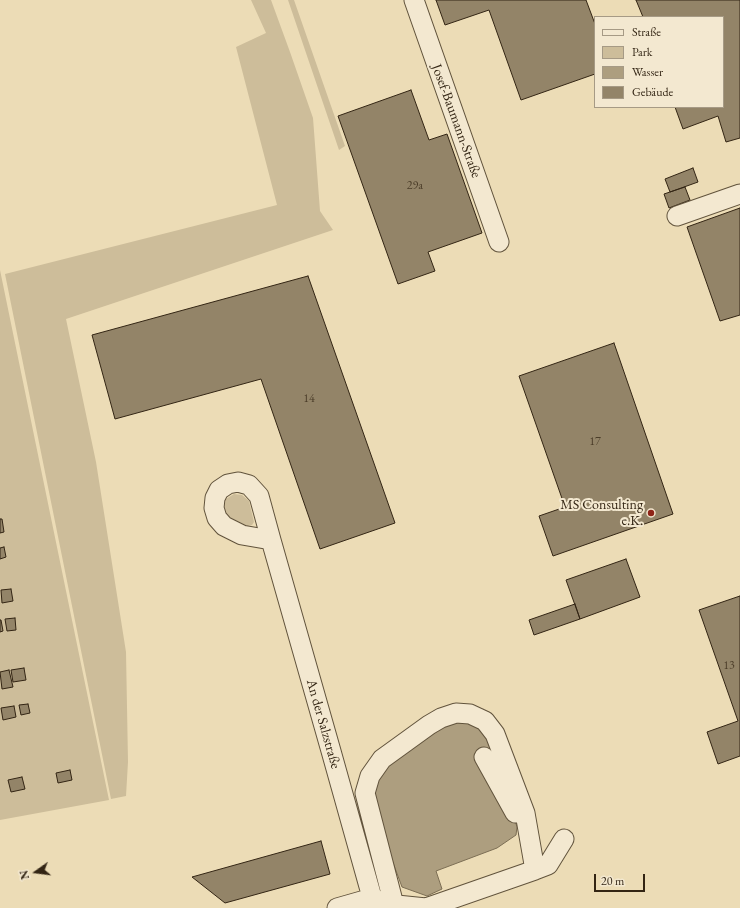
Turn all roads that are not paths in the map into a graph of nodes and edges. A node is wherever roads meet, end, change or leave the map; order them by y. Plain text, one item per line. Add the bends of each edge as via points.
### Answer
1 (414, 0) edge
2 (740, 194) edge
3 (677, 216) dead end
4 (499, 242) dead end
5 (271, 540) dead end
6 (484, 757) dead end
7 (528, 828) junction
8 (564, 839) dead end
9 (535, 870) junction
10 (373, 903) edge
11 (394, 905) junction
12 (337, 908) edge

1 - 4 street, Josef-Baumann-Straße
2 - 3 street
5 - 10 street, An der Salzstraße
6 - 7 street via 517,816
7 - 9 street
7 - 11 street via 525,813 495,734 485,721 470,714 456,713 441,718 382,759 368,781 365,793
8 - 9 street via 548,865
9 - 11 street via 426,908
10 - 11 street
10 - 12 street

